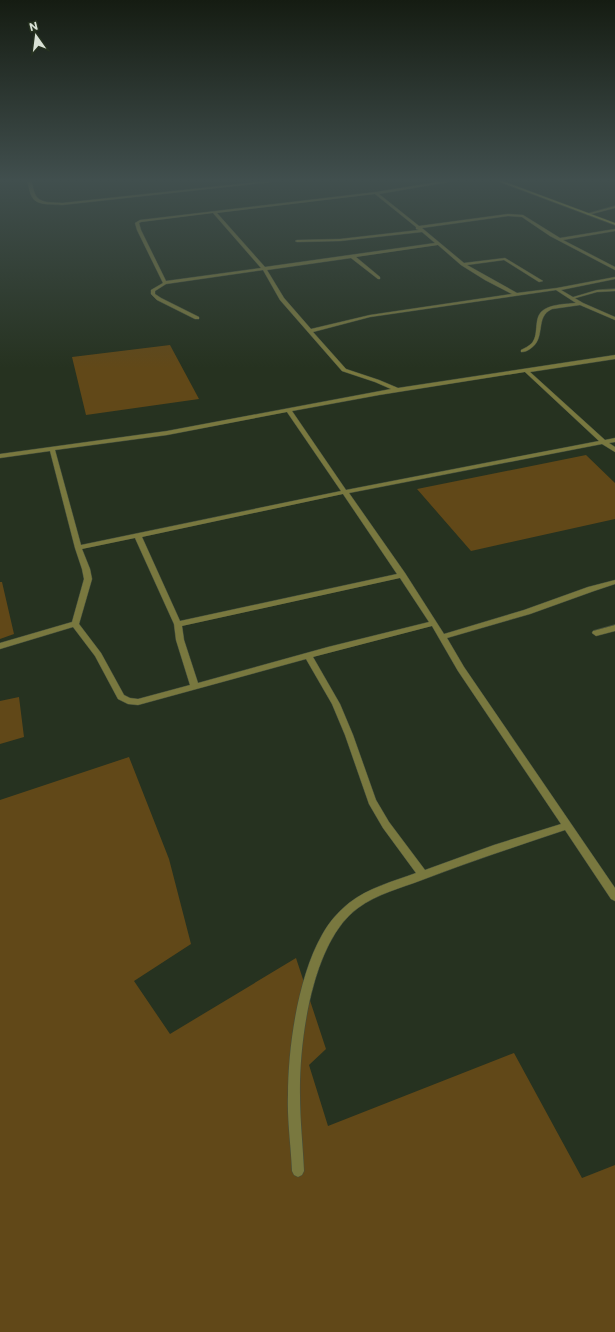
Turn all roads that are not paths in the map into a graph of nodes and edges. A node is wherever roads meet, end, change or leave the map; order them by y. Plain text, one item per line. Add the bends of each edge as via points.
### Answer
1 (145, 243) edge
2 (242, 243) edge
3 (568, 243) edge
4 (439, 244) joint
5 (352, 256) junction
6 (463, 264) junction
7 (264, 269) junction
8 (615, 269) edge
9 (378, 278) dead end
10 (615, 278) edge
11 (541, 281) dead end
12 (165, 283) junction
13 (556, 289) junction
14 (615, 290) edge
15 (517, 295) junction
16 (572, 298) junction
17 (581, 304) junction
18 (197, 318) dead end
19 (615, 319) edge
20 (310, 331) junction
21 (523, 351) dead end
22 (615, 357) edge
23 (525, 370) junction
24 (397, 390) junction
25 (288, 410) junction
26 (615, 440) edge
27 (603, 442) junction
28 (52, 449) junction
29 (615, 450) edge
30 (0, 456) edge
31 (344, 492) junction
32 (138, 536) junction
33 (78, 548) junction
34 (402, 574) junction
35 (615, 582) edge
36 (434, 623) junction
37 (75, 624) junction
38 (178, 624) junction
39 (615, 628) edge
40 (596, 633) dead end
41 (442, 638) junction
42 (0, 646) edge
43 (308, 656) junction
44 (195, 687) junction
45 (566, 826) junction
46 (423, 875) junction
47 (615, 896) edge
48 (298, 1171) dead end

1 - 12 street
2 - 7 street
3 - 8 street
4 - 5 street
4 - 6 street
5 - 7 street
5 - 9 street
6 - 11 street via 505,259
6 - 15 street
7 - 12 street
7 - 20 street via 282,299
10 - 13 street
12 - 18 street via 154,290 153,294
13 - 15 street
13 - 16 street
14 - 16 lane via 602,290
15 - 20 street via 370,316
16 - 17 street
17 - 19 street
17 - 21 street via 555,307 543,312 535,342
20 - 24 street via 344,370
22 - 23 street
23 - 24 street
23 - 27 street
24 - 25 street
25 - 28 street via 167,433
25 - 31 street
26 - 27 street
27 - 29 street
27 - 31 street
28 - 30 street
28 - 33 street
31 - 32 street
31 - 34 street
32 - 33 street
32 - 38 street
33 - 37 street via 88,579
34 - 36 street
34 - 38 street
35 - 41 street
36 - 41 street
36 - 43 street
37 - 42 street
37 - 44 street via 98,655 121,697 128,701 138,702
38 - 44 street via 180,640
39 - 40 street
41 - 45 street via 460,670
43 - 44 street
43 - 46 street via 347,728 372,801 386,825
45 - 46 street via 478,854
45 - 47 street
46 - 48 street via 380,891 353,905 334,923 321,944 302,1010 294,1084

